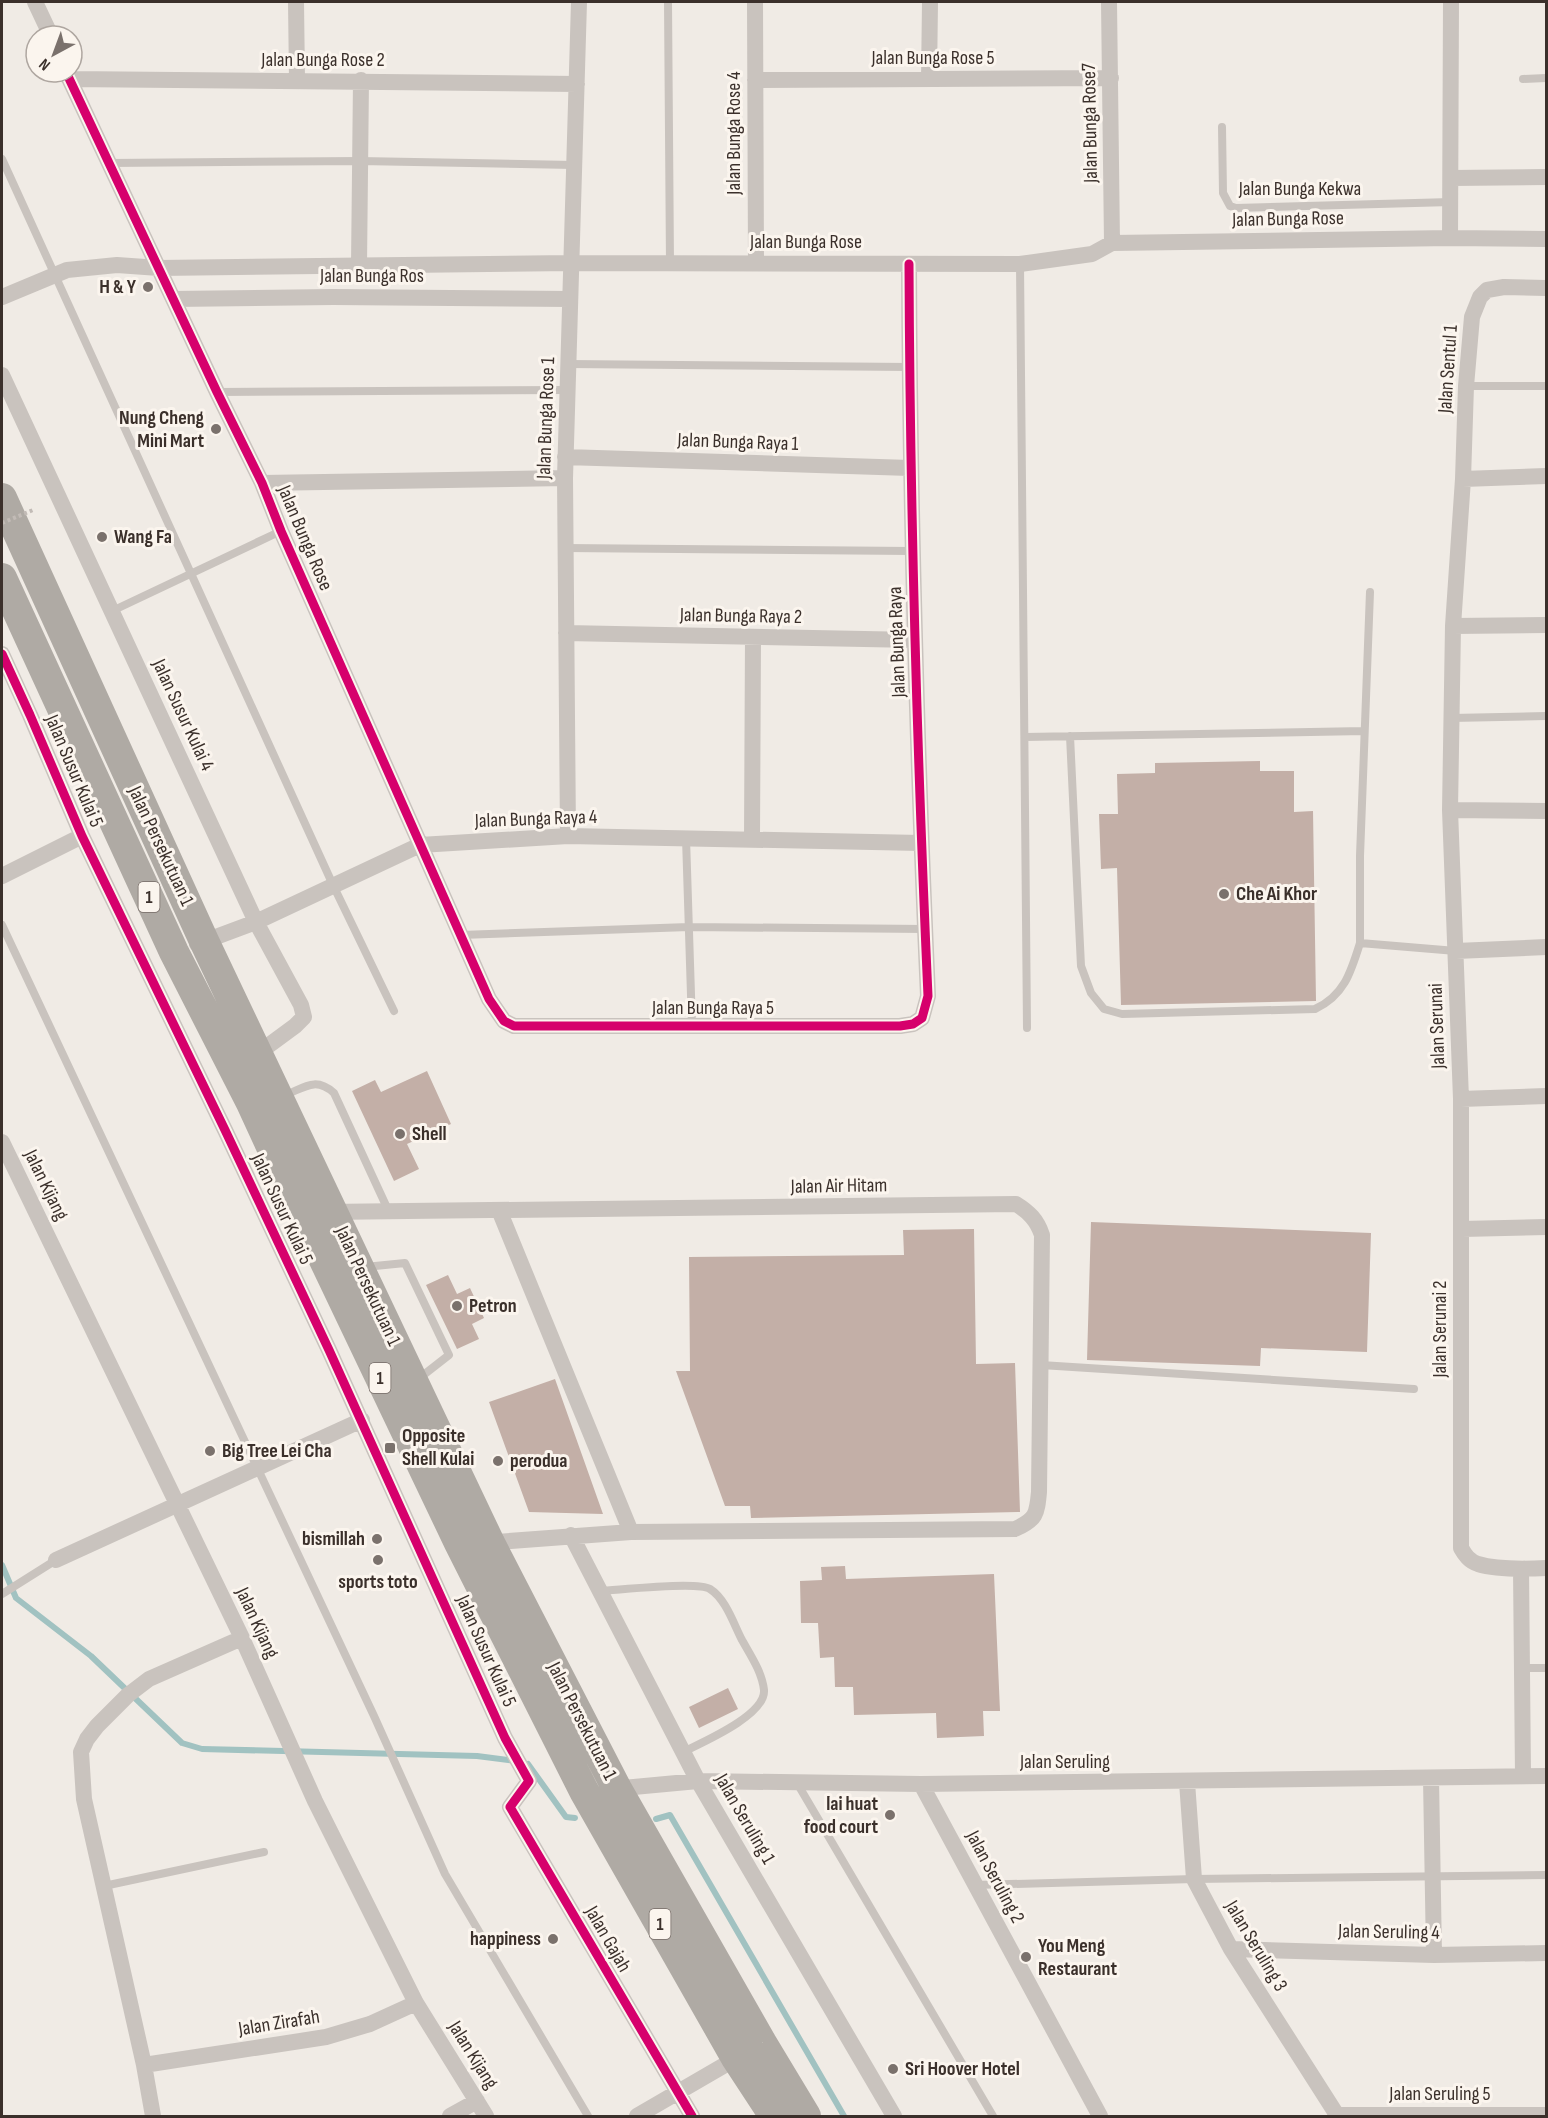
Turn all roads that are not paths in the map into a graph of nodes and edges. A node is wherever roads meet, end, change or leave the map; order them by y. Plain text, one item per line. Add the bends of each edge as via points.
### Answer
1 (35, 2) edge
2 (296, 2) edge
3 (579, 2) edge
4 (668, 2) edge
5 (755, 2) edge
6 (930, 2) edge
7 (1109, 2) edge
8 (1451, 2) edge
9 (45, 24) edge
10 (84, 75) edge
11 (1111, 78) junction
12 (1546, 78) edge
13 (929, 79) junction
14 (1522, 79) dead end
15 (297, 80) junction
16 (361, 80) junction
17 (755, 80) junction
18 (72, 84) edge
19 (577, 84) junction
20 (1222, 127) dead end
21 (2, 159) edge
22 (360, 161) junction
23 (109, 163) junction
24 (574, 165) junction
25 (1546, 177) edge
26 (1452, 178) junction
27 (1451, 202) junction
28 (1450, 238) junction
29 (1546, 239) edge
30 (1112, 243) junction
31 (670, 262) junction
32 (571, 263) junction
33 (756, 263) junction
34 (909, 264) junction
35 (1020, 264) junction
36 (359, 265) junction
37 (159, 268) junction
38 (56, 276) junction
39 (1546, 288) edge
40 (2, 297) edge
41 (173, 298) junction
42 (570, 299) junction
43 (568, 364) junction
44 (910, 367) junction
45 (2, 375) edge
46 (1466, 386) junction
47 (1546, 386) edge
48 (567, 390) junction
49 (217, 392) junction
50 (565, 457) junction
51 (910, 468) junction
52 (1546, 476) edge
53 (565, 477) junction
54 (1463, 479) junction
55 (262, 483) junction
56 (2, 498) edge
57 (280, 531) junction
58 (566, 548) junction
59 (912, 551) junction
60 (191, 573) junction
61 (2, 578) edge
62 (1370, 592) dead end
63 (112, 611) junction
64 (1546, 625) edge
65 (1453, 626) junction
66 (566, 633) junction
67 (753, 637) junction
68 (915, 640) junction
69 (2, 654) edge
70 (1546, 716) edge
71 (1450, 718) junction
72 (1364, 731) junction
73 (1070, 736) junction
74 (1024, 737) junction
75 (1450, 810) junction
76 (1546, 811) edge
77 (82, 836) junction
78 (568, 837) junction
79 (686, 838) junction
80 (752, 838) junction
81 (921, 843) junction
82 (420, 845) junction
83 (2, 876) edge
84 (333, 885) junction
85 (256, 922) junction
86 (2, 925) edge
87 (689, 927) junction
88 (925, 929) junction
89 (460, 935) junction
90 (204, 941) junction
91 (1359, 944) junction
92 (1546, 947) edge
93 (1456, 951) junction
94 (174, 952) junction
95 (394, 1011) dead end
96 (922, 1018) joint
97 (504, 1021) joint
98 (692, 1026) junction
99 (1027, 1029) dead end
100 (257, 1054) junction
101 (1546, 1096) edge
102 (280, 1097) junction
103 (1461, 1099) junction
104 (2, 1142) edge
105 (498, 1210) junction
106 (332, 1211) junction
107 (389, 1212) junction
108 (302, 1214) junction
109 (1546, 1227) edge
110 (1462, 1229) junction
111 (359, 1267) junction
112 (1041, 1365) junction
113 (414, 1383) junction
114 (1414, 1389) dead end
115 (362, 1420) junction
116 (257, 1467) junction
117 (177, 1504) junction
118 (631, 1532) junction
119 (571, 1535) junction
120 (459, 1542) junction
121 (490, 1543) junction
122 (56, 1560) joint
123 (1546, 1568) edge
124 (1521, 1569) junction
125 (600, 1591) junction
126 (3, 1593) edge
127 (242, 1638) junction
128 (1522, 1668) junction
129 (1546, 1668) edge
130 (683, 1752) junction
131 (1523, 1776) junction
132 (1546, 1776) edge
133 (1431, 1778) junction
134 (529, 1780) joint
135 (698, 1781) junction
136 (797, 1782) junction
137 (1187, 1782) junction
138 (921, 1784) junction
139 (617, 1789) junction
140 (584, 1791) junction
141 (264, 1852) dead end
142 (1546, 1875) edge
143 (1434, 1876) junction
144 (1194, 1878) junction
145 (975, 1885) junction
146 (104, 1886) junction
147 (1231, 1949) junction
148 (1546, 1953) edge
149 (1434, 1955) junction
150 (416, 2003) junction
151 (749, 2050) junction
152 (144, 2065) junction
153 (678, 2093) junction
154 (477, 2101) junction
155 (1546, 2115) edge
156 (153, 2116) edge
157 (450, 2116) edge
158 (486, 2116) edge
159 (588, 2116) edge
160 (637, 2116) edge
161 (692, 2116) edge
162 (774, 2116) edge
163 (806, 2116) edge
164 (894, 2116) edge
165 (993, 2116) edge
166 (1100, 2116) edge
167 (1336, 2116) edge

1 - 9 street
2 - 15 street
3 - 19 street, Jalan Bunga Rose 1
4 - 31 lane
5 - 17 street, Jalan Bunga Rose 4
6 - 13 street
7 - 11 street, Jalan Bunga Rose7
8 - 26 street
10 - 15 street, Jalan Bunga Rose 2
11 - 13 street, Jalan Bunga Rose 5
11 - 30 street, Jalan Bunga Rose7
12 - 14 lane
13 - 17 street, Jalan Bunga Rose 5
15 - 16 street, Jalan Bunga Rose 2
16 - 19 street, Jalan Bunga Rose 2
16 - 22 street
17 - 33 street, Jalan Bunga Rose 4
18 - 23 street, Jalan Bunga Rose
19 - 24 street, Jalan Bunga Rose 1
20 - 27 lane, Jalan Bunga Kekwa via 1223,193 1230,206 1236,208
21 - 38 lane
22 - 23 lane
22 - 24 lane
22 - 36 street
23 - 37 street, Jalan Bunga Rose
24 - 32 street, Jalan Bunga Rose 1
25 - 26 street
26 - 27 street
27 - 28 street
28 - 29 street, Jalan Bunga Rose
28 - 30 street, Jalan Bunga Rose
30 - 35 street, Jalan Bunga Rose via 1092,254
31 - 32 street, Jalan Bunga Rose
31 - 33 street, Jalan Bunga Rose
32 - 36 street, Jalan Bunga Rose
32 - 42 street, Jalan Bunga Rose 1
33 - 34 street, Jalan Bunga Rose
34 - 35 street, Jalan Bunga Rose
34 - 44 street, Jalan Bunga Raya
35 - 74 lane
36 - 37 street, Jalan Bunga Rose
37 - 38 street, Jalan Bunga Rose via 117,265 67,270
37 - 41 street, Jalan Bunga Rose
38 - 40 street, Jalan Bunga Rose
38 - 60 lane
39 - 46 street, Jalan Sentul 1 via 1504,287 1487,290 1480,297 1472,317
41 - 42 street, Jalan Bunga Ros
41 - 49 street, Jalan Bunga Rose
42 - 43 street, Jalan Bunga Rose 1
43 - 44 lane
43 - 48 street, Jalan Bunga Rose 1
44 - 51 street, Jalan Bunga Raya
45 - 63 street, Jalan Susur Kulai 4
46 - 47 lane
46 - 54 street, Jalan Sentul 1
48 - 49 lane
48 - 50 street, Jalan Bunga Rose 1
49 - 55 street, Jalan Bunga Rose
50 - 51 street, Jalan Bunga Raya 1
50 - 53 street, Jalan Bunga Rose 1
51 - 59 street, Jalan Bunga Raya
52 - 54 street
53 - 55 street
53 - 58 street, Jalan Bunga Rose 1
54 - 65 street, Jalan Sentul 1
55 - 57 street, Jalan Bunga Rose
56 - 90 highway, Jalan Persekutuan 1 / 1
57 - 60 lane
57 - 82 street, Jalan Bunga Rose
58 - 59 lane
58 - 66 street, Jalan Bunga Rose 1
59 - 68 street, Jalan Bunga Raya
60 - 63 lane
60 - 84 lane
61 - 94 highway, Jalan Persekutuan 1 / 1
62 - 72 lane
63 - 85 street, Jalan Susur Kulai 4
64 - 65 street
65 - 71 street, Jalan Sentul 1
66 - 67 street, Jalan Bunga Raya 2
66 - 78 street, Jalan Bunga Rose 1
67 - 68 street, Jalan Bunga Raya 2
67 - 80 street
68 - 81 street, Jalan Bunga Raya
69 - 77 street, Jalan Susur Kulai 5
70 - 71 lane
71 - 75 street, Jalan Serunai
72 - 73 lane
72 - 91 lane
73 - 74 lane
73 - 91 lane via 1081,966 1091,993 1104,1009 1122,1014 1315,1009 1330,1002 1348,978
74 - 99 lane
75 - 76 street
75 - 93 street, Jalan Serunai
77 - 83 street
77 - 115 street, Jalan Susur Kulai 5
78 - 79 street, Jalan Bunga Raya 4
78 - 82 street, Jalan Bunga Raya 4
79 - 80 street, Jalan Bunga Raya 4
79 - 87 lane
80 - 81 street, Jalan Bunga Raya 4
81 - 88 street, Jalan Bunga Raya
82 - 84 street, Jalan Bunga Raya 4
82 - 89 street, Jalan Bunga Rose
84 - 85 street, Jalan Bunga Raya 4
84 - 95 lane
85 - 90 street, Jalan Bunga Raya 4
85 - 100 street, Jalan Susur Kulai 4 via 304,1017
86 - 116 lane
87 - 88 lane
87 - 89 lane
87 - 98 lane
88 - 96 street, Jalan Bunga Raya via 928,996
89 - 97 street, Jalan Bunga Rose via 489,999
90 - 94 street, Jalan Bunga Raya 4
90 - 100 highway, Jalan Persekutuan 1 / 1
91 - 93 lane
92 - 93 street
93 - 103 street, Jalan Serunai
94 - 108 highway, Jalan Persekutuan 1 / 1
96 - 98 street, Jalan Bunga Raya 5 via 900,1026
97 - 98 street, Jalan Bunga Raya 5 via 514,1026
100 - 102 highway, Jalan Persekutuan 1 / 1
101 - 103 street
102 - 106 highway, Jalan Persekutuan 1 / 1
102 - 107 lane via 317,1083 334,1093
103 - 110 street, Jalan Serunai 2
104 - 117 street, Jalan Kijang
105 - 107 street, Jalan Air Hitam
105 - 112 street, Jalan Air Hitam via 1016,1204 1038,1223 1042,1235
105 - 118 street
106 - 107 street, Jalan Air Hitam
106 - 108 street, Jalan Air Hitam
106 - 111 highway, Jalan Persekutuan 1 / 1
108 - 120 highway, Jalan Persekutuan 1 / 1
109 - 110 street
110 - 124 street, Jalan Serunai 2 via 1461,1548 1477,1564
111 - 113 highway, Jalan Persekutuan 1 / 1
111 - 113 lane via 405,1263 449,1355
112 - 114 lane
112 - 118 street, Jalan Air Hitam via 1037,1512 1029,1523 1016,1529
113 - 121 highway, Jalan Persekutuan 1 / 1
115 - 116 street
115 - 134 street, Jalan Susur Kulai 5 via 505,1738
116 - 117 street
116 - 159 lane via 450,1882
117 - 122 street
117 - 127 street, Jalan Kijang
118 - 119 street, Jalan Air Hitam
119 - 121 street, Jalan Air Hitam
119 - 125 street, Jalan Seruling 1
120 - 121 street, Jalan Air Hitam
120 - 140 highway, Jalan Persekutuan 1 / 1
121 - 139 highway, Jalan Persekutuan 1 / 1
122 - 126 lane
123 - 124 street
124 - 128 street
125 - 130 street, Jalan Seruling 1
125 - 130 lane via 710,1588 721,1599 761,1675 765,1693 760,1706
127 - 146 street via 149,1679 128,1695 87,1739 81,1752 84,1799
127 - 150 street, Jalan Kijang via 315,1801
128 - 129 lane
128 - 131 street
130 - 135 street, Jalan Seruling 1
131 - 132 street, Jalan Seruling
131 - 133 street, Jalan Seruling
133 - 137 street, Jalan Seruling
133 - 143 street
134 - 153 street, Jalan Gajah via 510,1807
135 - 136 street, Jalan Seruling
135 - 139 street, Jalan Seruling
135 - 164 street, Jalan Seruling 1
136 - 138 street, Jalan Seruling
136 - 165 lane
137 - 138 street, Jalan Seruling
137 - 144 street, Jalan Seruling 3
138 - 145 street, Jalan Seruling 2
139 - 140 street, Jalan Seruling
139 - 151 highway, Jalan Persekutuan 1 / 1
140 - 151 highway, Jalan Persekutuan 1 / 1
141 - 146 lane
142 - 143 lane
143 - 144 lane
143 - 149 street
144 - 145 lane
144 - 147 street, Jalan Seruling 3
145 - 166 street, Jalan Seruling 2
146 - 152 street
147 - 149 street, Jalan Seruling 4
147 - 167 street, Jalan Seruling 3
148 - 149 street, Jalan Seruling 4
150 - 152 street, Jalan Zirafah via 370,2024 326,2037
150 - 154 street, Jalan Kijang
151 - 153 street
151 - 162 highway, Jalan Persekutuan 1 / 1
151 - 163 highway, Jalan Persekutuan 1 / 1
152 - 156 street
153 - 160 street
153 - 161 street, Jalan Gajah
154 - 157 street
154 - 158 street, Jalan Kijang
155 - 167 street, Jalan Seruling 5

